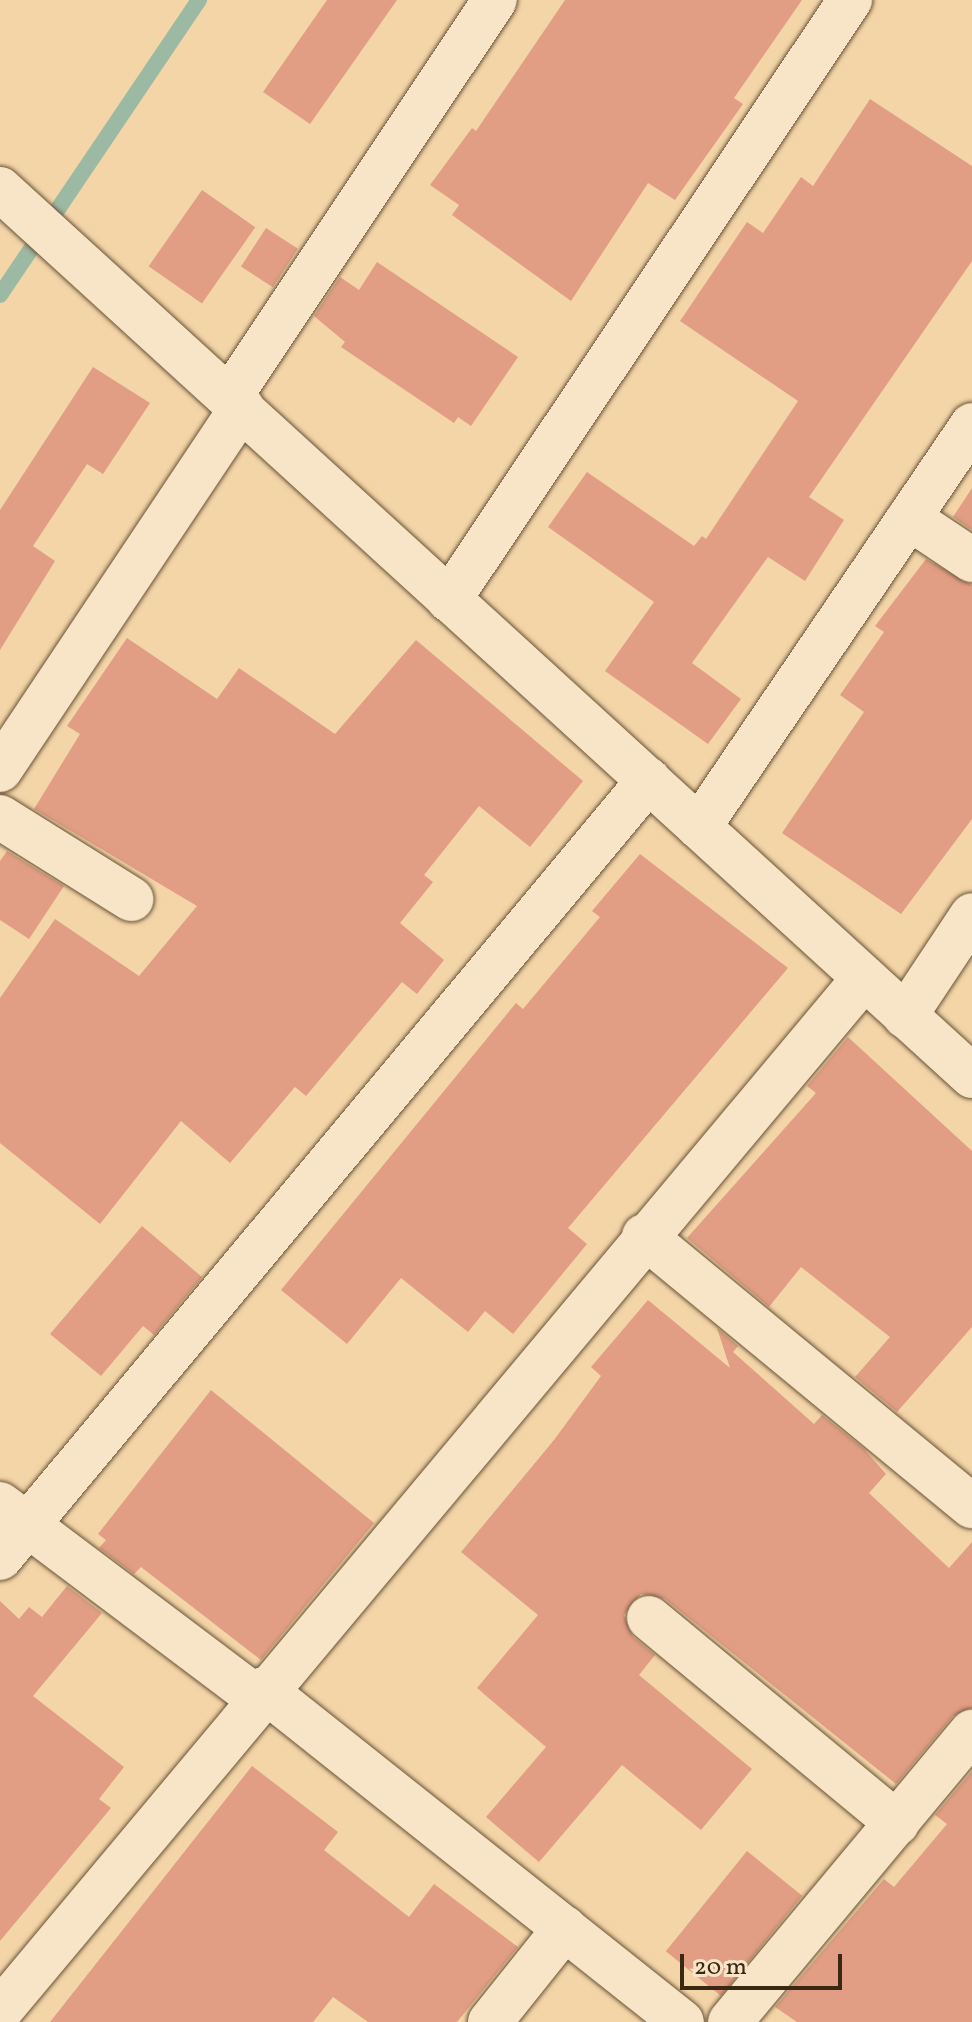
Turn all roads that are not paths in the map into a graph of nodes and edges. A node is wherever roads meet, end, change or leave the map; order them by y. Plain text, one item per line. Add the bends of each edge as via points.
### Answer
1 (495, 0) edge
2 (850, 0) edge
3 (0, 189) edge
4 (236, 402) junction
5 (972, 425) edge
6 (909, 518) junction
7 (972, 560) edge
8 (449, 600) junction
9 (0, 770) edge
10 (649, 780) junction
11 (0, 817) edge
12 (699, 827) junction
13 (131, 899) dead end
14 (972, 915) edge
15 (864, 978) junction
16 (905, 1016) junction
17 (972, 1076) edge
18 (644, 1236) junction
19 (972, 1506) edge
20 (9, 1529) edge
21 (649, 1618) dead end
22 (260, 1694) junction
23 (972, 1732) edge
24 (897, 1823) junction
25 (565, 1928) junction
26 (0, 2011) edge
27 (490, 2022) edge
28 (682, 2022) edge
29 (730, 2022) edge

1 - 4 street
2 - 8 street
3 - 4 street
4 - 8 street
4 - 9 street
5 - 6 street
6 - 7 street
6 - 12 street
8 - 10 street
10 - 12 street
10 - 20 street
11 - 13 street
12 - 15 street
14 - 16 street
15 - 16 street
15 - 18 street
16 - 17 street
18 - 19 street
18 - 22 street
20 - 22 street
21 - 24 street
22 - 25 street
22 - 26 street
23 - 24 street
24 - 29 street
25 - 27 street
25 - 28 street

